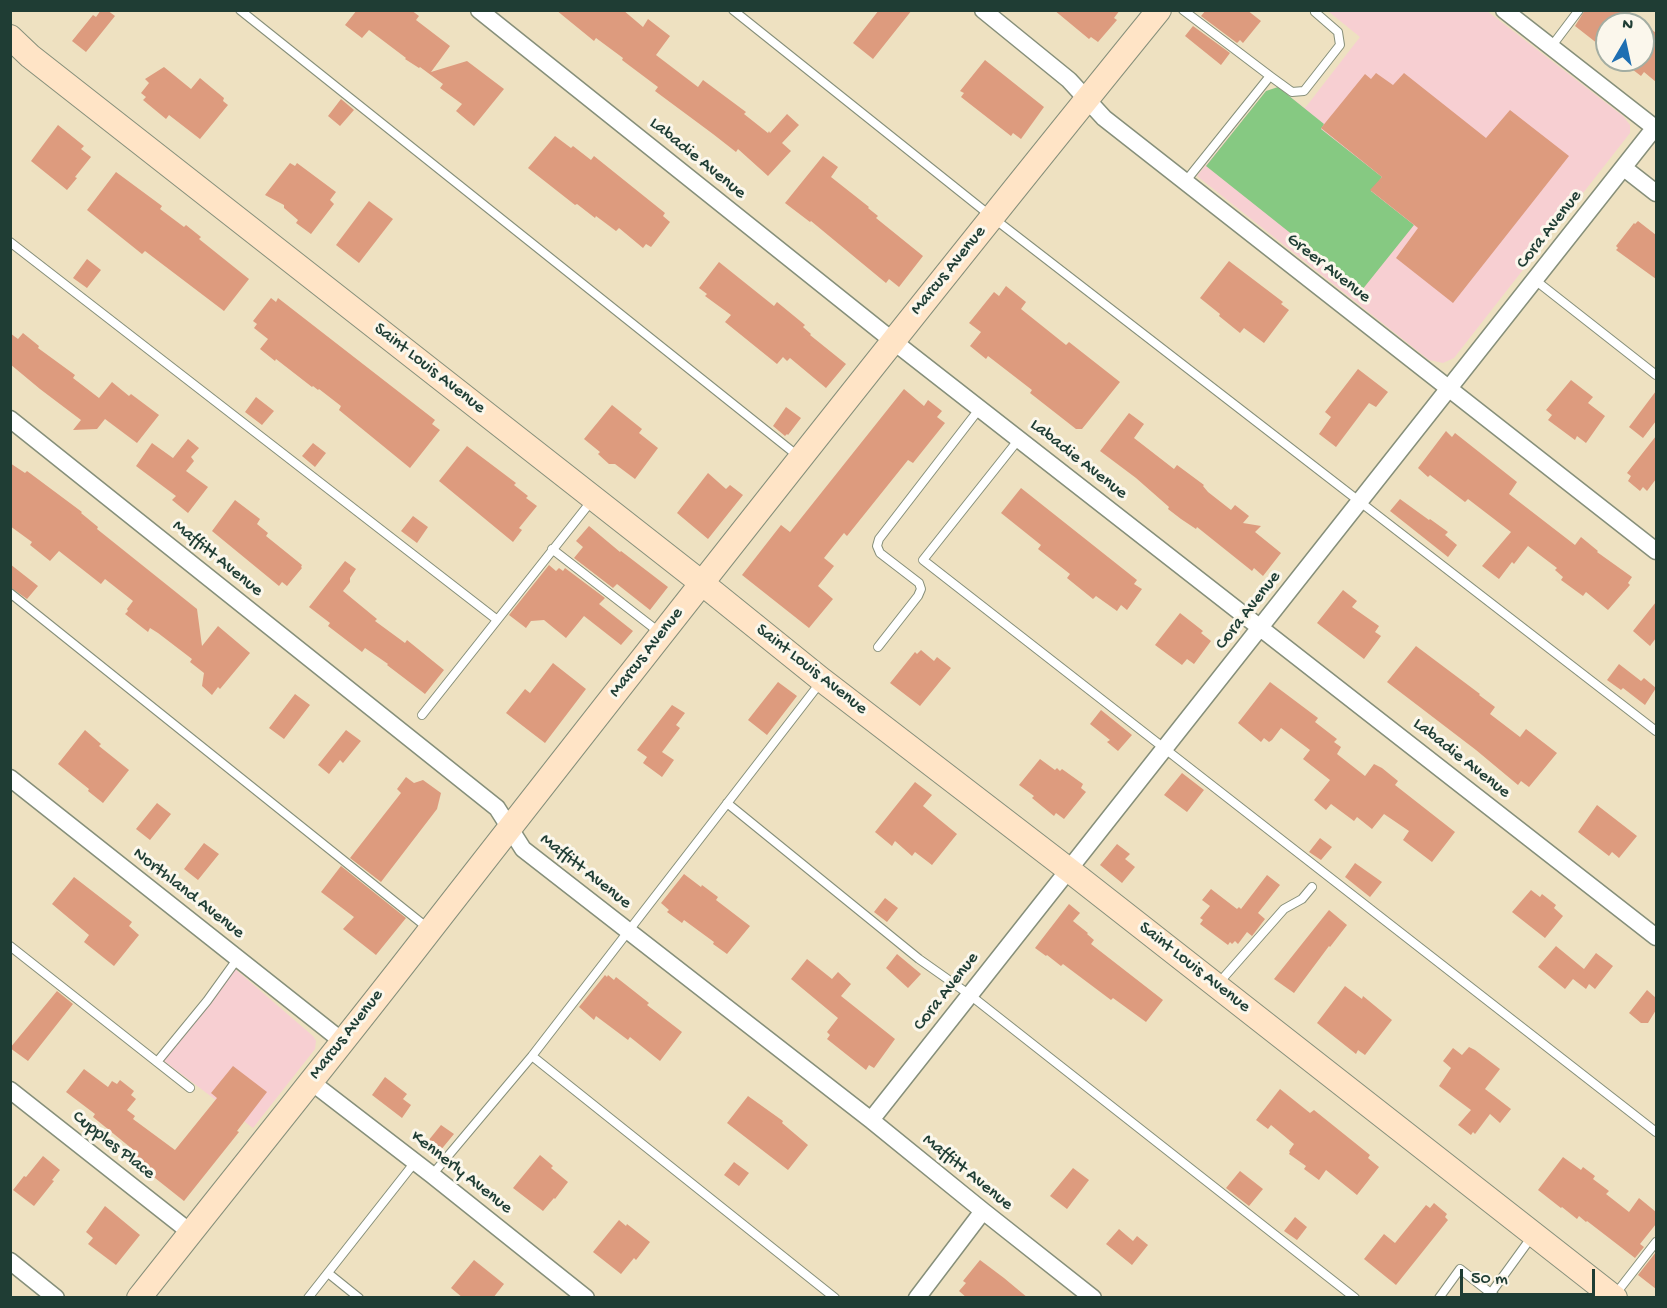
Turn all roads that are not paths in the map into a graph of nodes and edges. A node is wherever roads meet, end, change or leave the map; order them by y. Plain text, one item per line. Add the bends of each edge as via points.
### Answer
1 (240, 10) edge
2 (479, 10) edge
3 (733, 10) edge
4 (1159, 10) edge
5 (1183, 10) edge
6 (1316, 10) edge
7 (1504, 10) edge
8 (1579, 10) edge
9 (987, 12) edge
10 (10, 38) edge
11 (1551, 47) junction
12 (1270, 76) junction
13 (1087, 99) junction
14 (1656, 127) edge
15 (1624, 168) junction
16 (1185, 182) junction
17 (1656, 193) edge
18 (992, 217) junction
19 (10, 242) edge
20 (1535, 280) junction
21 (893, 341) junction
22 (1656, 375) edge
23 (1449, 389) junction
24 (980, 408) junction
25 (10, 419) edge
26 (1019, 439) junction
27 (801, 458) junction
28 (593, 498) junction
29 (1360, 501) junction
30 (552, 549) junction
31 (1656, 551) edge
32 (702, 584) junction
33 (10, 593) edge
34 (496, 619) junction
35 (1260, 628) junction
36 (662, 634) junction
37 (878, 647) dead end
38 (822, 680) junction
39 (422, 714) dead end
40 (1656, 731) edge
41 (1165, 748) junction
42 (10, 778) edge
43 (727, 803) junction
44 (508, 828) junction
45 (1069, 870) junction
46 (1312, 887) dead end
47 (430, 930) junction
48 (628, 930) junction
49 (1656, 937) edge
50 (10, 946) edge
51 (238, 958) junction
52 (1217, 986) junction
53 (970, 994) junction
54 (342, 1041) junction
55 (532, 1056) junction
56 (157, 1062) junction
57 (310, 1081) junction
58 (190, 1088) dead end
59 (10, 1090) edge
60 (871, 1120) junction
61 (1656, 1132) edge
62 (415, 1162) junction
63 (432, 1175) junction
64 (983, 1211) junction
65 (190, 1232) junction
66 (1534, 1234) junction
67 (1656, 1242) edge
68 (10, 1261) edge
69 (328, 1273) junction
70 (1494, 1295) edge
71 (1615, 1297) edge
72 (56, 1298) edge
73 (139, 1298) edge
74 (308, 1298) edge
75 (359, 1298) edge
76 (586, 1298) edge
77 (835, 1298) edge
78 (918, 1298) edge
79 (1093, 1298) edge
80 (1355, 1298) edge
81 (1440, 1298) edge

1 - 27 lane
2 - 21 street, Labadie Avenue
3 - 18 lane
4 - 13 street, Marcus Avenue
5 - 12 lane
6 - 12 lane via 1338,33 1340,45 1304,91 1292,92
7 - 11 street
8 - 11 lane
9 - 13 street, Greer Avenue via 1070,80
10 - 28 street, Saint Louis Avenue
11 - 14 street
12 - 16 lane
13 - 16 street, Greer Avenue via 1104,118
13 - 18 street, Marcus Avenue
14 - 15 street, Cora Avenue
15 - 17 street
15 - 20 street, Cora Avenue
16 - 23 street, Greer Avenue
18 - 21 street, Marcus Avenue
18 - 29 lane
19 - 34 lane
20 - 22 lane
20 - 23 street, Cora Avenue
21 - 24 street, Labadie Avenue
21 - 27 street, Marcus Avenue
23 - 29 street, Cora Avenue
23 - 31 street, Greer Avenue
24 - 26 street, Labadie Avenue
24 - 37 lane via 879,539 880,553 920,583 921,589
25 - 44 street, Maffitt Avenue via 497,808
26 - 35 street, Labadie Avenue
26 - 41 lane via 923,560
27 - 32 street, Marcus Avenue
28 - 30 lane
28 - 32 street, Saint Louis Avenue
29 - 35 street, Cora Avenue
29 - 40 lane
30 - 34 lane
30 - 36 lane
32 - 36 street, Marcus Avenue
32 - 38 street, Saint Louis Avenue
33 - 47 lane
34 - 39 lane
35 - 41 street, Cora Avenue
35 - 49 street, Labadie Avenue
36 - 44 street, Marcus Avenue
38 - 43 lane
38 - 45 street, Saint Louis Avenue
41 - 45 street, Cora Avenue
41 - 61 lane
42 - 51 street, Northland Avenue
43 - 48 lane
43 - 53 lane via 919,959
44 - 47 street, Marcus Avenue
44 - 48 street, Maffitt Avenue via 523,849
45 - 52 street, Saint Louis Avenue
45 - 53 street, Cora Avenue
46 - 52 lane via 1302,899 1284,909
47 - 54 street, Marcus Avenue
48 - 55 lane
48 - 60 street, Maffitt Avenue
50 - 56 lane
51 - 54 street, Northland Avenue
51 - 56 lane
52 - 66 street, Saint Louis Avenue
53 - 60 street, Cora Avenue
53 - 80 lane
54 - 57 street, Marcus Avenue
55 - 63 lane
55 - 77 lane
56 - 58 lane
57 - 62 street, Kennerly Avenue
57 - 65 street, Marcus Avenue
59 - 65 street, Cupples Place
60 - 64 street, Maffitt Avenue
62 - 63 street, Kennerly Avenue
62 - 69 lane
63 - 76 street, Kennerly Avenue
64 - 78 street
64 - 79 street, Maffitt Avenue
65 - 73 street, Marcus Avenue
66 - 70 lane
66 - 71 street, Saint Louis Avenue
67 - 71 lane
68 - 72 street
69 - 74 lane
69 - 75 lane
70 - 81 lane via 1460,1269

